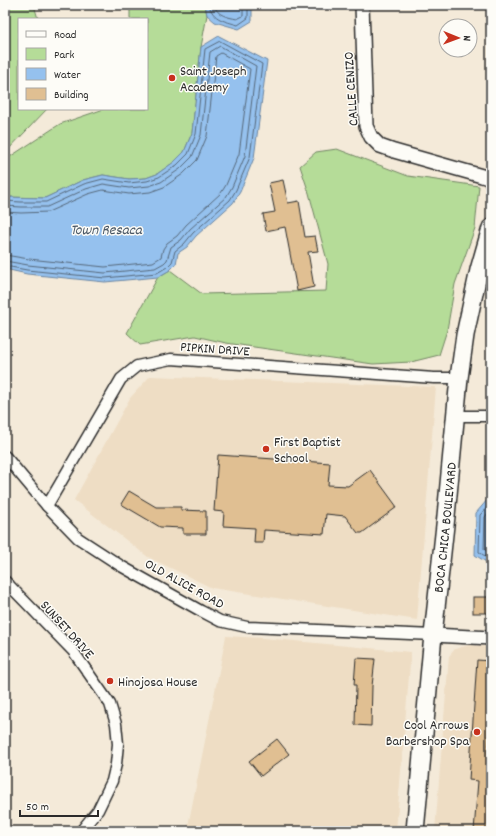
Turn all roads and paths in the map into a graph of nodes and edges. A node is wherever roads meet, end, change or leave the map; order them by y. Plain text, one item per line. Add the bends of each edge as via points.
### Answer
1 (362, 5) edge
2 (491, 179) edge
3 (491, 228) edge
4 (485, 270) edge
5 (459, 378) junction
6 (455, 416) junction
7 (491, 416) edge
8 (5, 456) edge
9 (47, 506) junction
10 (5, 581) edge
11 (433, 635) junction
12 (491, 638) edge
13 (81, 831) edge
14 (415, 831) edge

1 - 2 street, CALLE CENIZO via 366,126 371,137 380,146 394,151
3 - 4 main road, BOCA CHICA BOULEVARD
4 - 5 main road, BOCA CHICA BOULEVARD via 465,335
5 - 6 main road, BOCA CHICA BOULEVARD
5 - 9 street, PIPKIN DRIVE via 171,359 137,366 121,379
6 - 7 street
6 - 11 main road, BOCA CHICA BOULEVARD
8 - 9 street, OLD ALICE ROAD
9 - 11 street, OLD ALICE ROAD via 78,538 121,566 220,621 246,627
10 - 13 street, SUNSET DRIVE via 73,650 110,704 114,717 118,744 112,781 98,810
11 - 12 street, OLD ALICE ROAD
11 - 14 main road, BOCA CHICA BOULEVARD

